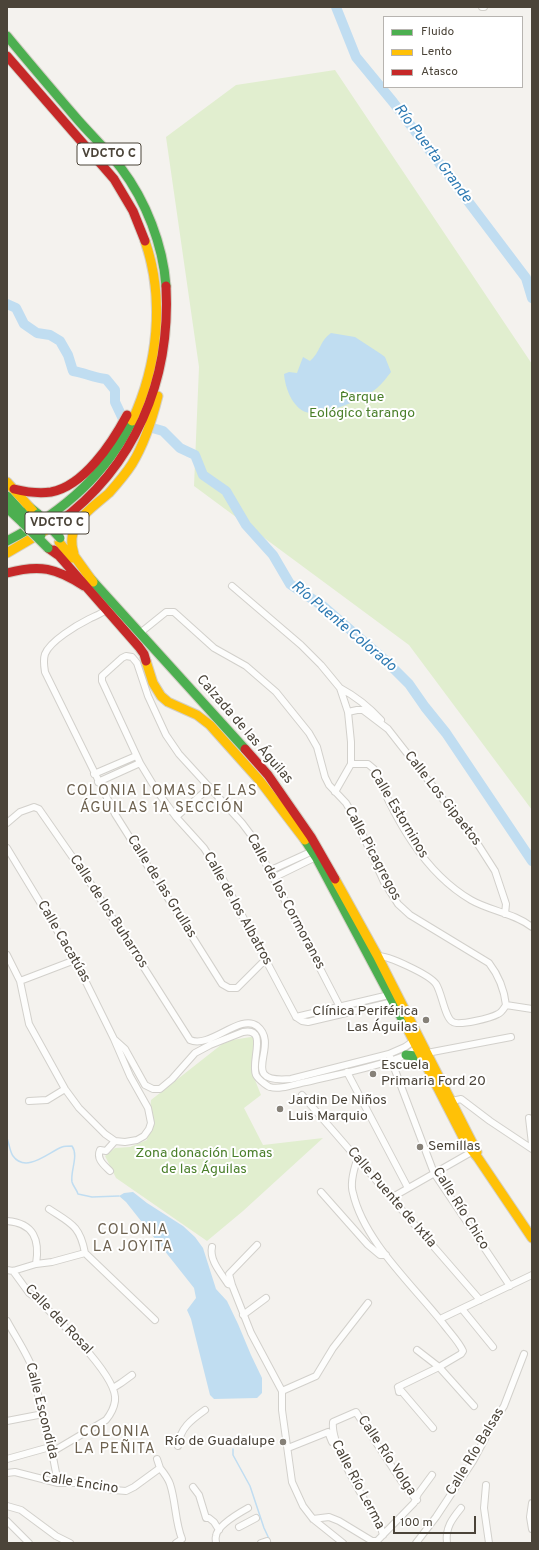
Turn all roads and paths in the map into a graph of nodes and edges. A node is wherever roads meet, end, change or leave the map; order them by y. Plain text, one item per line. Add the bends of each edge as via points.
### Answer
1 (7, 36) edge
2 (7, 56) edge
3 (160, 364) junction
4 (89, 476) junction
5 (7, 482) edge
6 (10, 493) edge
7 (7, 508) edge
8 (82, 516) junction
9 (31, 518) junction
10 (7, 541) edge
11 (56, 545) junction
12 (7, 553) edge
13 (74, 554) junction
14 (7, 573) edge
15 (93, 582) junction
16 (84, 586) junction
17 (232, 586) dead end
18 (119, 611) junction
19 (109, 614) junction
20 (140, 633) junction
21 (163, 660) junction
22 (148, 668) junction
23 (102, 681) joint
24 (340, 688) junction
25 (204, 704) junction
26 (348, 712) junction
27 (197, 715) junction
28 (388, 729) junction
29 (136, 756) junction
30 (140, 763) junction
31 (350, 764) junction
32 (94, 774) junction
33 (98, 782) junction
34 (210, 787) junction
35 (336, 792) junction
36 (176, 817) junction
37 (7, 823) edge
38 (7, 848) edge
39 (317, 852) junction
40 (269, 871) junction
41 (273, 878) junction
42 (505, 914) junction
43 (532, 927) edge
44 (7, 955) edge
45 (373, 956) junction
46 (75, 960) junction
47 (265, 960) junction
48 (20, 981) junction
49 (391, 998) junction
50 (506, 1005) junction
51 (340, 1007) junction
52 (532, 1009) edge
53 (296, 1017) junction
54 (511, 1037) dead end
55 (114, 1039) junction
56 (421, 1047) junction
57 (389, 1054) junction
58 (406, 1055) junction
59 (391, 1060) junction
60 (347, 1072) junction
61 (65, 1089) junction
62 (302, 1096) dead end
63 (29, 1101) dead end
64 (452, 1101) junction
65 (529, 1118) dead end
66 (115, 1141) junction
67 (532, 1144) edge
68 (532, 1149) edge
69 (475, 1153) junction
70 (357, 1160) junction
71 (110, 1171) dead end
72 (434, 1173) junction
73 (408, 1188) junction
74 (321, 1192) dead end
75 (391, 1198) junction
76 (49, 1209) dead end
77 (7, 1221) edge
78 (532, 1238) edge
79 (257, 1245) dead end
80 (212, 1247) dead end
81 (85, 1253) junction
82 (386, 1254) junction
83 (36, 1264) junction
84 (10, 1271) edge
85 (532, 1275) edge
86 (232, 1285) junction
87 (510, 1286) junction
88 (266, 1298) dead end
89 (480, 1300) junction
90 (368, 1303) dead end
91 (462, 1309) junction
92 (243, 1315) junction
93 (440, 1319) junction
94 (155, 1320) dead end
95 (7, 1321) edge
96 (493, 1347) dead end
97 (417, 1350) dead end
98 (524, 1354) dead end
99 (439, 1367) junction
100 (132, 1375) dead end
101 (113, 1388) junction
102 (282, 1391) junction
103 (474, 1406) dead end
104 (205, 1410) dead end
105 (356, 1412) joint
106 (38, 1415) dead end
107 (7, 1422) edge
108 (433, 1428) dead end
109 (178, 1446) dead end
110 (288, 1448) junction
111 (51, 1449) junction
112 (7, 1459) edge
113 (157, 1459) dead end
114 (160, 1468) junction
115 (7, 1473) edge
116 (432, 1475) dead end
117 (58, 1483) junction
118 (486, 1485) dead end
119 (193, 1487) dead end
120 (416, 1500) junction
121 (532, 1503) edge
122 (7, 1506) edge
123 (248, 1508) dead end
124 (461, 1508) dead end
125 (256, 1518) dead end
126 (313, 1519) junction
127 (7, 1521) edge
128 (239, 1527) dead end
129 (532, 1529) edge
130 (219, 1530) junction
131 (383, 1535) junction
132 (29, 1543) edge
133 (70, 1543) edge
134 (176, 1543) edge
135 (216, 1543) edge
136 (343, 1543) edge
137 (416, 1543) edge
138 (447, 1543) edge
139 (489, 1543) edge

1 - 3 main road, VDCTO C via 116,161 133,186 147,215 165,275 166,319
2 - 4 main road, VDCTO C via 122,190 137,219 154,277 154,342 147,380
3 - 8 main road via 162,375 153,417 141,448 123,477
3 - 12 main road, VDCTO C via 142,421 130,445 102,485 56,524
4 - 6 main road via 52,492
4 - 10 main road, VDCTO C via 70,500 48,517
5 - 6 main road
6 - 9 main road
6 - 9 main road via 28,506
7 - 9 main road
8 - 11 main road
8 - 13 main road via 72,535 71,546
9 - 11 main road, bridge
9 - 11 main road, bridge
11 - 13 main road
11 - 15 main road, Calzada de las Águilas
11 - 16 main road, Calzada de las Águilas
13 - 15 main road
14 - 16 main road via 31,567 50,568
15 - 18 main road, Calzada de las Águilas
16 - 19 main road, Calzada de las Águilas
17 - 24 street, Calle Estorninos via 301,645
18 - 19 main road
18 - 20 main road, Calzada de las Águilas
19 - 22 main road, Calzada de las Águilas via 144,654
19 - 32 street, Calle de las Grullas via 89,619 54,643 45,654 43,663
20 - 21 main road, Calzada de las Águilas
20 - 35 street, Calle Picagregos via 166,612 174,612 214,648 246,666 276,692 309,733 317,747 325,777
21 - 22 main road via 152,660
21 - 25 main road, Calzada de las Águilas
22 - 27 main road, Calzada de las Águilas via 161,696 168,702
23 - 29 street, Calle de los Albatros
23 - 34 street, Calle de los Cormoranes via 102,676 122,658 132,657 166,735 179,754
24 - 26 street, Calle Estorninos
24 - 28 street via 371,710
25 - 27 main road via 203,711
25 - 39 main road, Calzada de las Águilas via 268,775
26 - 28 street, Calle Los Gipaetos via 363,710
26 - 31 street, Calle Estorninos
27 - 39 main road, Calzada de las Águilas via 210,725 260,781
28 - 42 street, Calle Los Gipaetos via 479,846 495,871 506,904
29 - 30 street, Calle de los Albatros
29 - 32 street
30 - 33 street
30 - 36 street, Calle de los Albatros
31 - 35 street
31 - 42 street, Calle Estorninos via 368,764 374,769 408,835 434,870 470,900
32 - 33 street, Calle de las Grullas
33 - 47 street, Calle de las Grullas via 115,814 222,984 229,988 237,988
34 - 36 street
34 - 40 street, Calle de los Cormoranes via 242,822
35 - 50 street, Calle Picagregos via 346,803 384,882 398,904 410,915 489,963 502,985
36 - 47 street, Calle de los Albatros via 204,848 218,870
37 - 57 street, Calle de los Buharros via 20,812 34,807 38,809 87,878 190,1040 198,1042 242,1024 252,1024 264,1034 266,1042 261,1068 269,1078 277,1080 291,1079
38 - 46 street, Calle Cacatúas
39 - 40 street
39 - 41 street
39 - 45 main road, Calzada de las Águilas
40 - 41 street, Calle de los Cormoranes
41 - 51 street, Calle de los Cormoranes
42 - 43 street, Calle Estorninos
44 - 48 street
45 - 49 main road, Calzada de las Águilas
45 - 50 street via 406,965 434,982 441,993 447,1016 453,1022 459,1024 487,1018 498,1014
45 - 56 main road, Calzada de las Águilas
46 - 48 street
46 - 55 street, Calle Cacatúas
47 - 53 street, Calle de los Albatros
48 - 61 street via 29,1024
49 - 51 street
49 - 53 street via 308,1022
49 - 56 main road, Calzada de las Águilas
50 - 52 street
51 - 53 street
54 - 56 street
55 - 60 street via 124,1049 145,1085 153,1089 160,1089 172,1080 195,1054 210,1045 249,1031 256,1035 258,1041 254,1066 256,1074 258,1079 269,1087 283,1087
55 - 66 street via 130,1076 148,1108 151,1123 144,1136 137,1140
56 - 57 street via 405,1047
56 - 58 street
56 - 58 main road via 416,1056
56 - 64 main road, Calzada de las Águilas
56 - 69 main road, Calzada de las Águilas via 466,1144
57 - 59 street, Calle Río Chico
58 - 59 street
59 - 60 street
59 - 72 street, Calle Río Chico
60 - 73 street
61 - 63 street via 47,1100
61 - 66 street via 79,1108
62 - 70 street, Calle Puente de Ixtla
64 - 68 street via 461,1099
64 - 69 main road, Calzada de las Águilas
65 - 67 street
66 - 71 street via 106,1151 100,1150 98,1153 100,1160
69 - 72 street
69 - 78 main road, Calzada de las Águilas
70 - 75 street, Calle Puente de Ixtla
70 - 82 street via 353,1193 357,1206
72 - 73 street
72 - 87 street, Calle Río Chico
73 - 75 street
74 - 82 street via 368,1246 380,1255
75 - 89 street, Calle Puente de Ixtla
76 - 81 street via 80,1233
77 - 83 street via 31,1229 35,1236 38,1255
79 - 86 street via 229,1274
80 - 86 street via 212,1258 228,1284
81 - 83 street
81 - 94 street
82 - 93 street
83 - 84 street
84 - 101 street, Calle del Rosal via 91,1354
85 - 87 street
86 - 92 street
87 - 89 street
88 - 92 street
89 - 91 street
90 - 102 street via 333,1348 316,1376
91 - 93 street
91 - 96 street
92 - 102 street
93 - 99 street via 463,1351
95 - 111 street, Calle Escondida via 32,1365
97 - 99 street
98 - 137 street, Calle Río Balsas via 504,1406 473,1461
99 - 103 street
99 - 108 street via 398,1389
100 - 101 street
101 - 111 street via 116,1400 106,1420
102 - 110 street
104 - 109 street via 184,1428
105 - 120 street, Calle Río Volga
105 - 131 street, Calle Río Lerma via 333,1422 333,1432 342,1458
106 - 107 street
110 - 126 street via 292,1482 303,1506
110 - 131 street, Calle Río Lerma via 328,1432 378,1531
111 - 112 street
111 - 117 street, Calle Escondida
113 - 114 street
114 - 117 street, Calle Encino via 126,1491 77,1483
114 - 134 street via 172,1491 182,1539
115 - 117 street, Calle Encino via 15,1472
116 - 120 street
118 - 139 street via 484,1508
119 - 130 street via 199,1495 206,1518 214,1522
120 - 131 street
121 - 129 street
122 - 133 street via 21,1510 56,1536
123 - 130 street
124 - 138 street via 450,1521
125 - 128 street
126 - 131 street via 329,1517 375,1542
126 - 136 street
127 - 132 street
130 - 135 street

